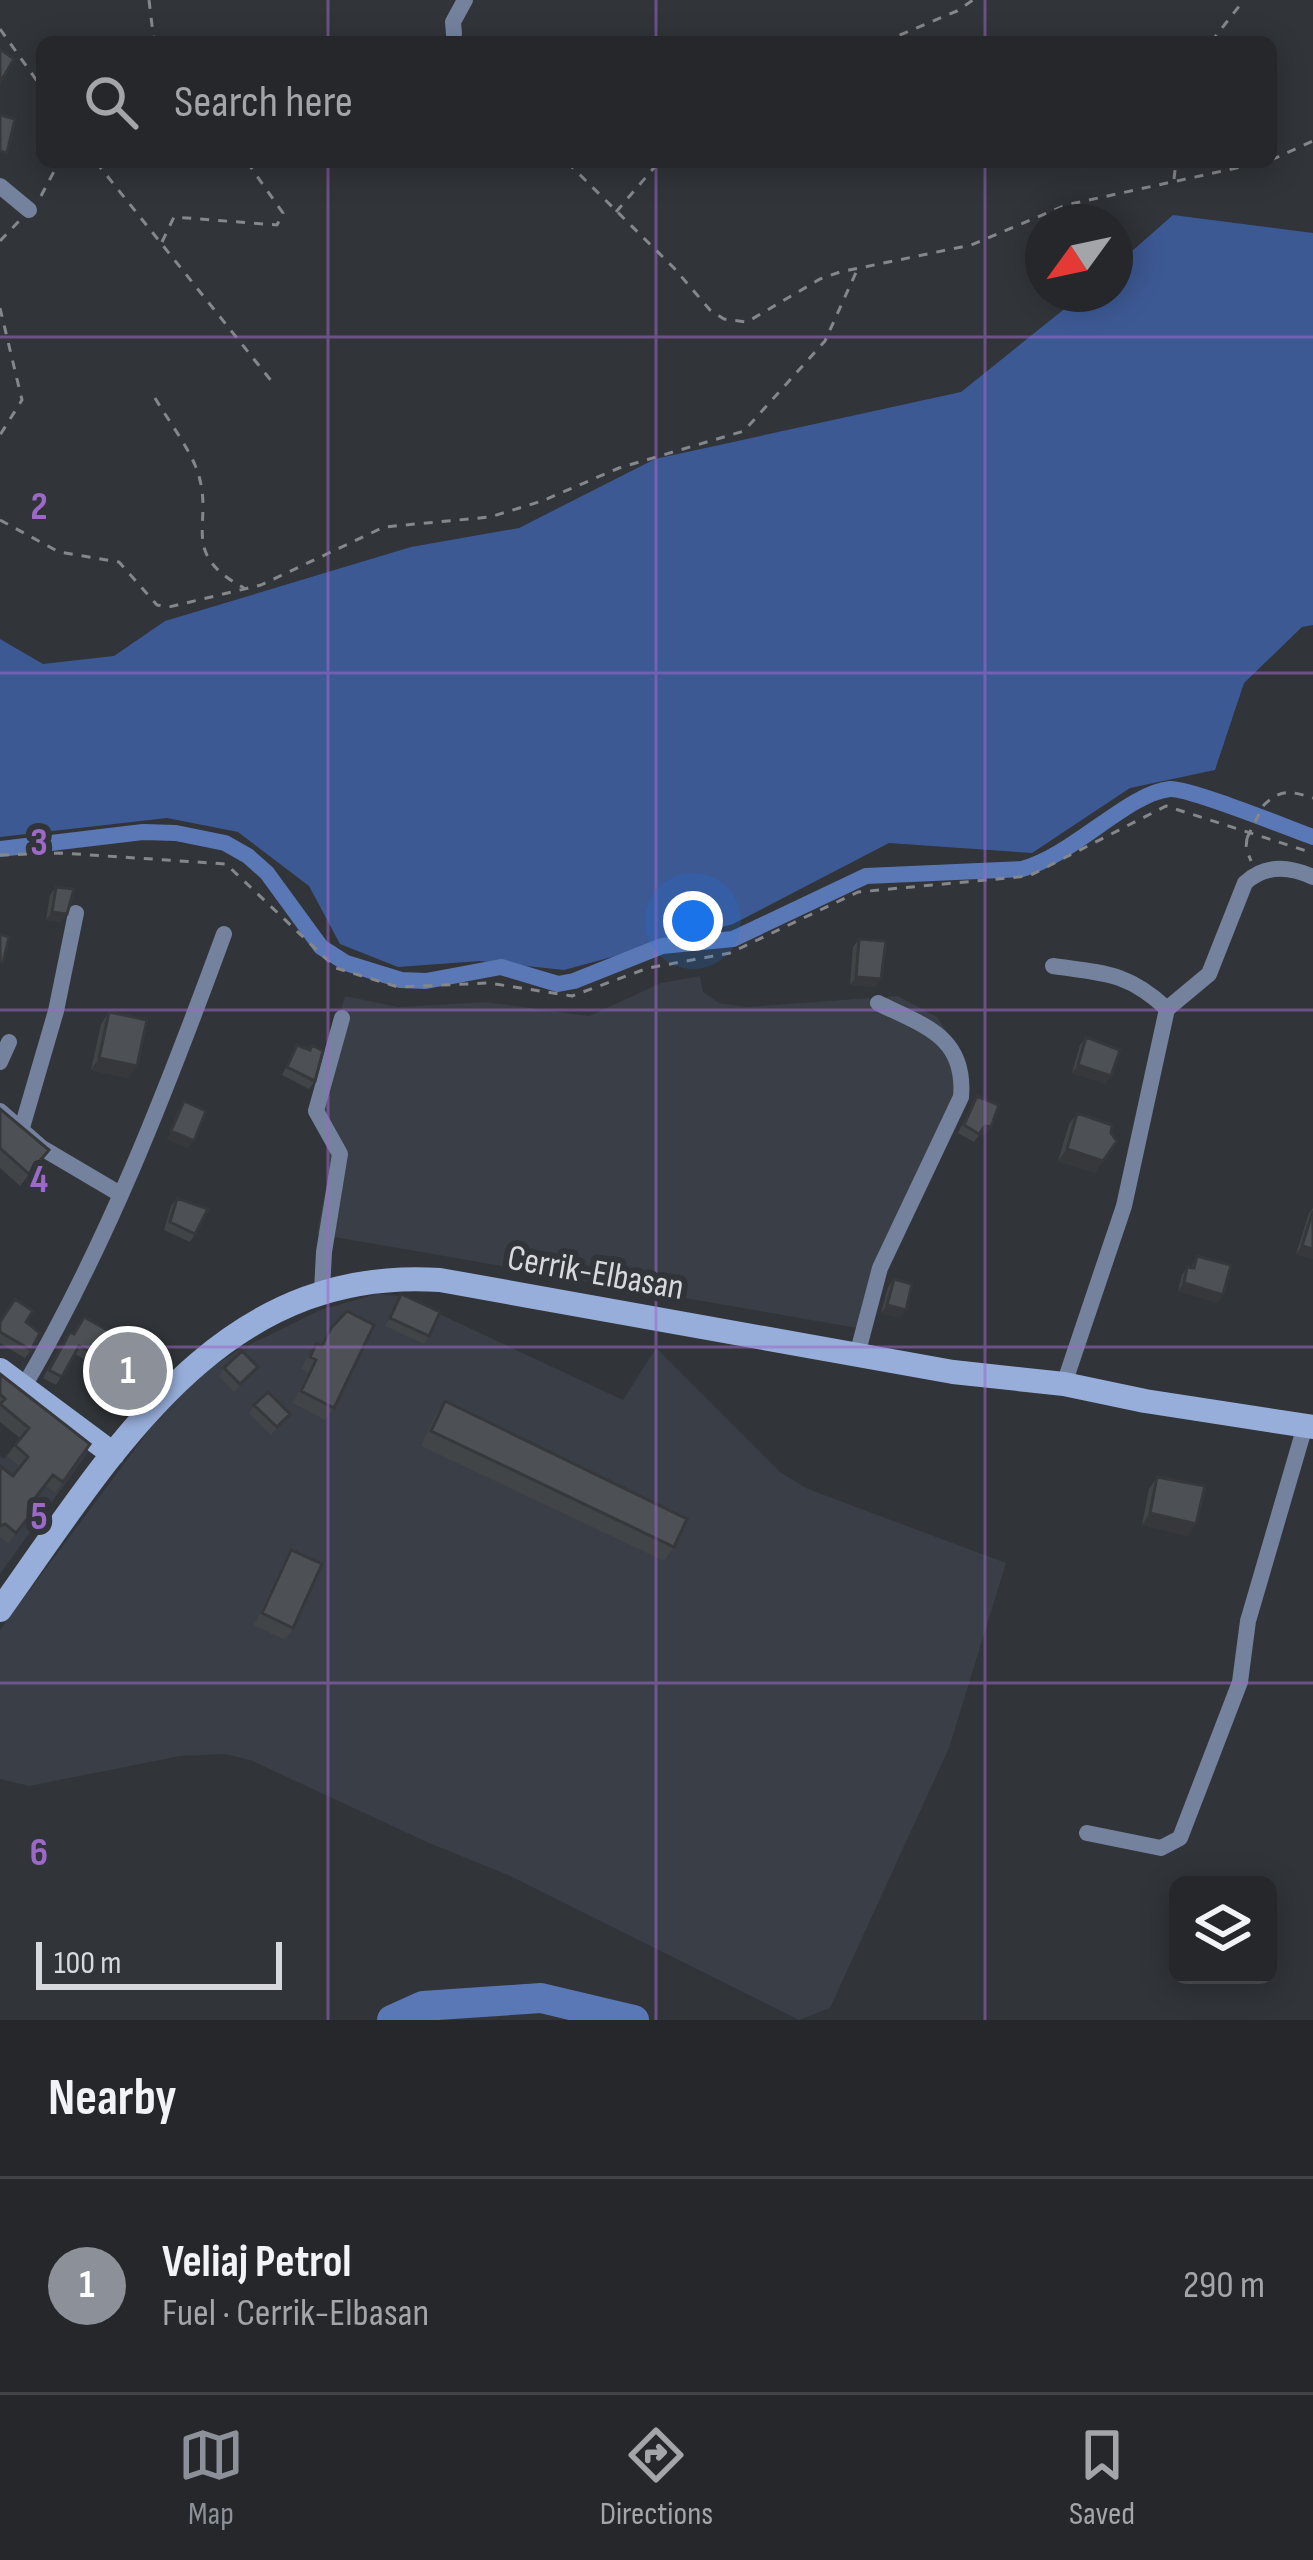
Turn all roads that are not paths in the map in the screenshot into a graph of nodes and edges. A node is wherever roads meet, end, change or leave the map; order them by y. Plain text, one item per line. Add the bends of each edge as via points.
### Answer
1 (466, 0) edge
2 (454, 34) dead end
3 (0, 186) edge
4 (28, 210) dead end
5 (1313, 878) edge
6 (76, 913) dead end
7 (224, 934) dead end
8 (1053, 966) dead end
9 (878, 1004) dead end
10 (1167, 1009) junction
11 (341, 1018) dead end
12 (9, 1042) dead end
13 (0, 1062) edge
14 (0, 1111) edge
15 (21, 1131) junction
16 (120, 1194) junction
17 (322, 1291) junction
18 (857, 1355) junction
19 (0, 1370) edge
20 (1064, 1384) junction
21 (23, 1388) junction
22 (1309, 1426) edge
23 (113, 1454) junction
24 (0, 1610) edge
25 (1087, 1833) dead end

1 - 2 street
3 - 4 street
5 - 10 street via 1262,869 1245,883 1209,974
6 - 15 street
7 - 16 street
8 - 10 street via 1118,976
9 - 18 street via 952,1047 962,1096 880,1268
10 - 20 street via 1124,1206
11 - 17 street via 316,1112 340,1154
12 - 13 street
14 - 15 street
15 - 16 street
16 - 21 street
17 - 18 main road, Cerrik-Elbasan via 399,1277 440,1280
17 - 23 main road, Cerrik-Elbasan via 200,1359
18 - 20 main road, Cerrik-Elbasan
19 - 21 main road
20 - 22 main road, Cerrik-Elbasan
21 - 23 main road
22 - 25 street via 1248,1621 1240,1682 1180,1838 1161,1848
23 - 24 main road, Cerrik-Elbasan

